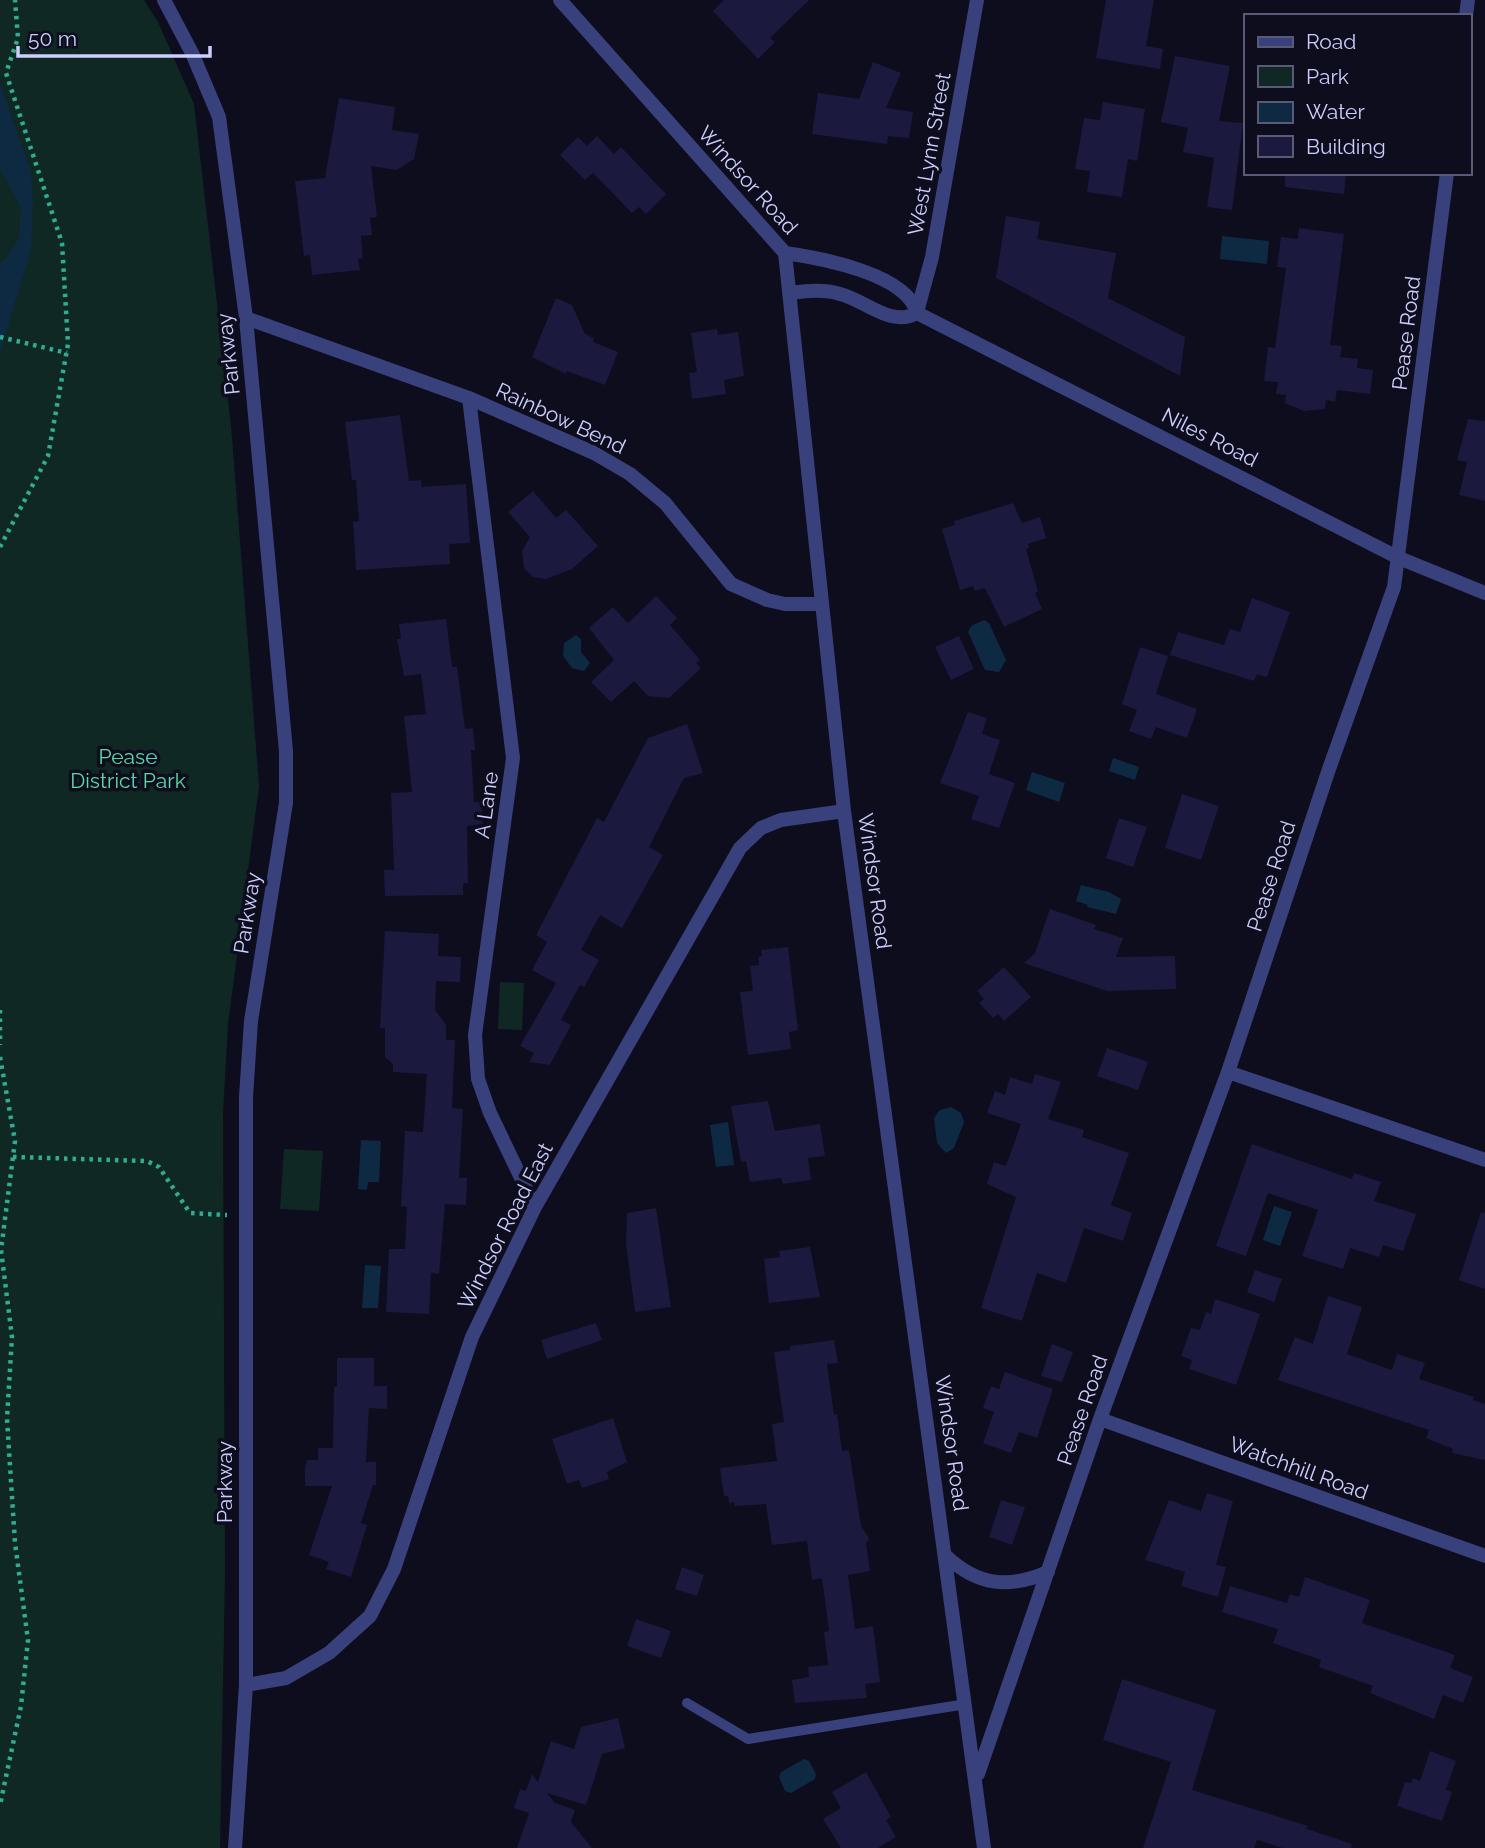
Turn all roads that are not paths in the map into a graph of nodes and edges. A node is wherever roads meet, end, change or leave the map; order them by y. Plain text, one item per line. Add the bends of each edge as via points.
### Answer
1 (163, 0) edge
2 (560, 0) edge
3 (977, 0) edge
4 (1447, 175) edge
5 (785, 253) junction
6 (790, 293) junction
7 (917, 313) junction
8 (246, 318) junction
9 (469, 398) junction
10 (1399, 558) junction
11 (1485, 593) edge
12 (820, 604) junction
13 (844, 811) junction
14 (1228, 1072) junction
15 (1485, 1160) edge
16 (535, 1207) junction
17 (1100, 1419) junction
18 (946, 1556) junction
19 (1485, 1556) edge
20 (1048, 1572) junction
21 (246, 1685) junction
22 (687, 1703) dead end
23 (966, 1704) junction
24 (977, 1778) junction
25 (235, 1848) edge
26 (984, 1848) edge

1 - 8 street, Parkway via 219,117
2 - 5 street, Windsor Road
3 - 7 street, West Lynn Street via 932,257
4 - 10 street, Pease Road
5 - 6 street, Windsor Road
5 - 7 street, Niles Road via 838,263 878,279 909,296
6 - 7 street, Niles Road via 832,292 892,317 909,318
6 - 12 street, Windsor Road
7 - 10 street, Niles Road
8 - 9 street, Rainbow Bend
8 - 21 street, Parkway via 286,764 286,803 251,1021 246,1097
9 - 12 street, Rainbow Bend via 594,453 630,474 665,503 732,583 785,604
9 - 16 street, A Lane via 513,758 475,1035 478,1079
10 - 11 street, Niles Road
10 - 14 street, Pease Road via 1394,587
12 - 13 street, Windsor Road
13 - 16 street, Windsor Road East via 781,820 761,828 740,848
13 - 18 street, Windsor Road
14 - 15 street
14 - 17 street, Pease Road
16 - 21 street, Windsor Road East via 472,1337 394,1569 370,1616 329,1653 286,1678
17 - 19 street, Watchhill Road
17 - 20 street, Pease Road
18 - 20 street via 961,1571 1004,1585
18 - 23 street, Windsor Road
20 - 24 street, Pease Road
21 - 25 street, Parkway
22 - 23 lane via 748,1739
23 - 24 street, Windsor Road
24 - 26 street, Windsor Road

